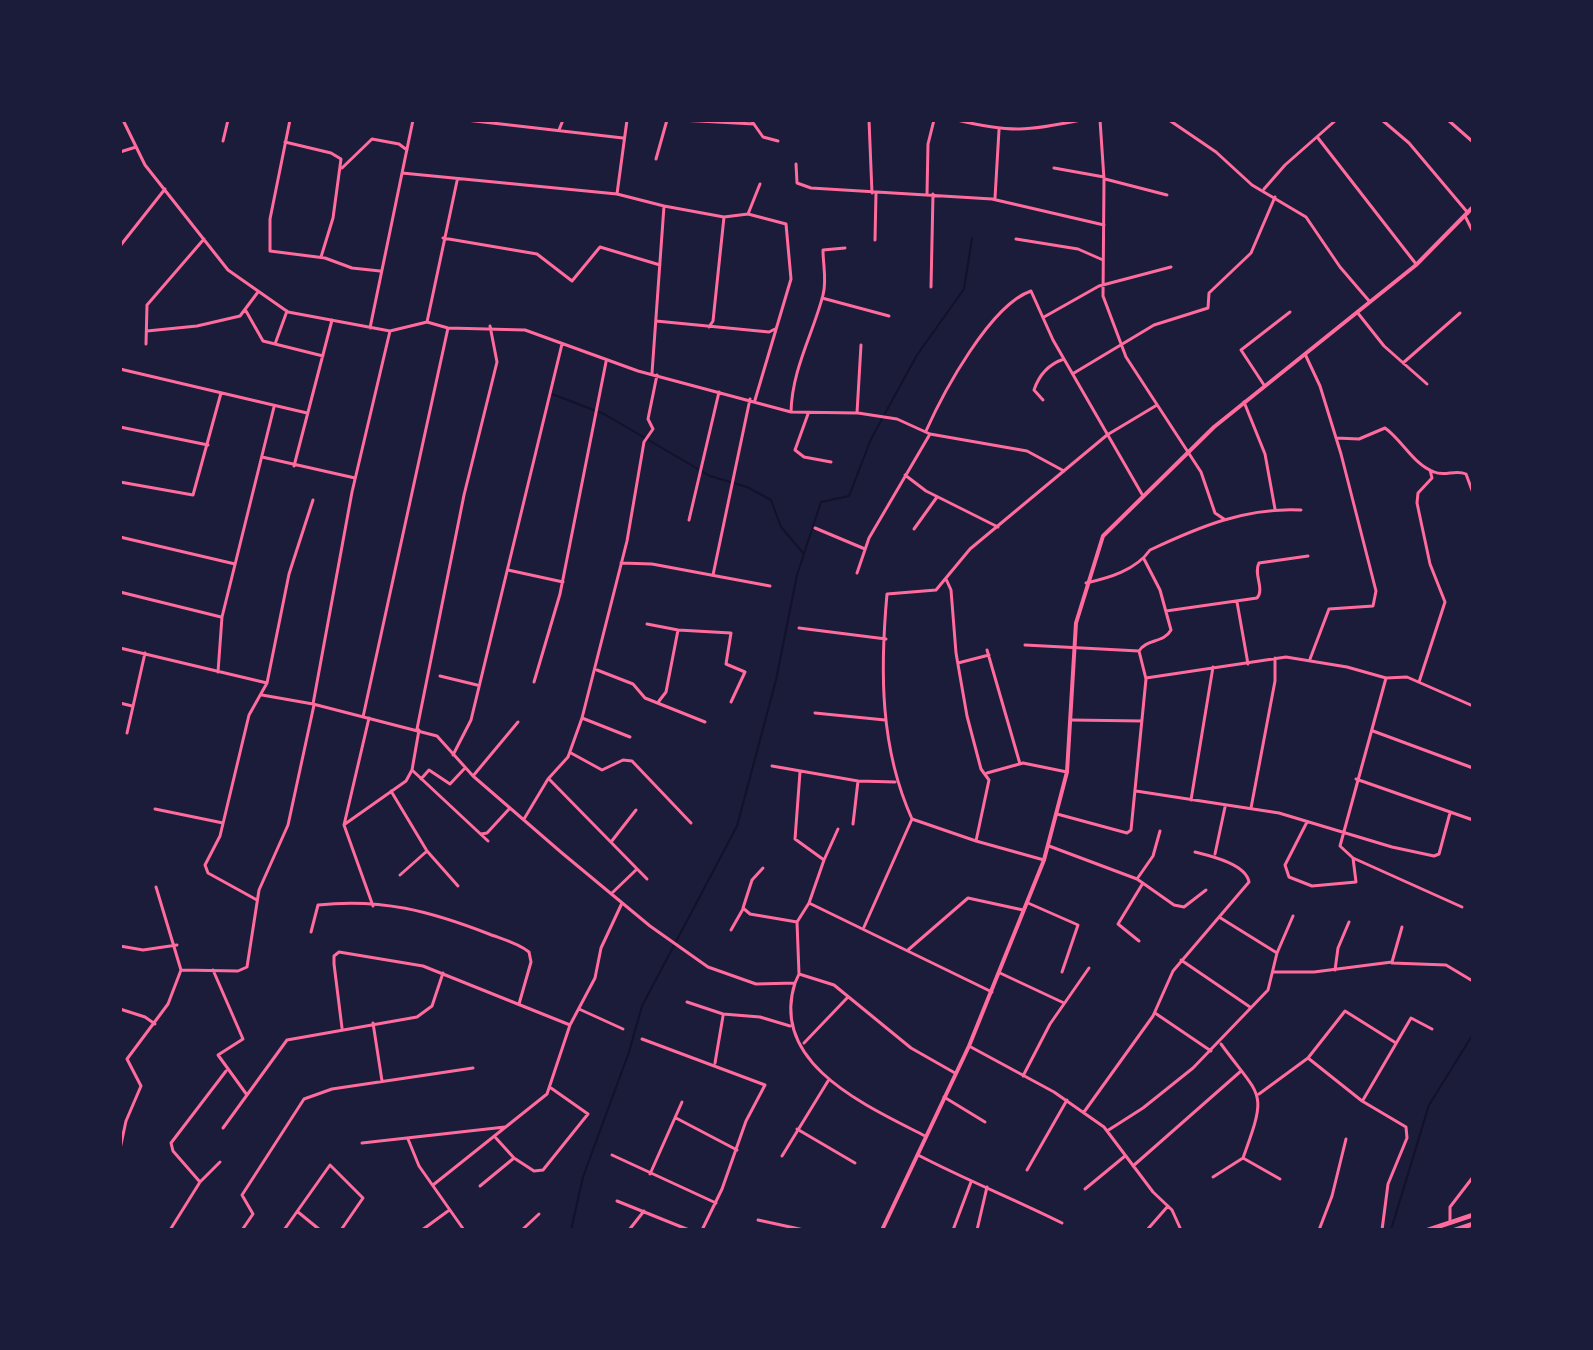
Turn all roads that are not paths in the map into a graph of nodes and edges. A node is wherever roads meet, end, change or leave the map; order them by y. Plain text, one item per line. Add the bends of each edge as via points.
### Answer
1 (123, 120) edge
2 (228, 120) edge
3 (290, 120) edge
4 (413, 120) edge
5 (466, 120) edge
6 (563, 120) edge
7 (627, 120) edge
8 (667, 120) edge
9 (680, 120) edge
10 (869, 120) edge
11 (934, 120) edge
12 (957, 120) edge
13 (1037, 120) edge
14 (1081, 120) edge
15 (1100, 120) edge
16 (1169, 120) edge
17 (1382, 120) edge
18 (1448, 120) edge
19 (1334, 121) edge
20 (752, 122) edge
21 (978, 122) edge
22 (1037, 128) junction
23 (559, 130) junction
24 (999, 130) junction
25 (623, 138) junction
26 (1318, 138) junction
27 (223, 141) dead end
28 (409, 141) junction
29 (778, 141) dead end
30 (285, 142) junction
31 (1473, 142) edge
32 (399, 144) junction
33 (136, 147) junction
34 (407, 150) junction
35 (120, 152) edge
36 (656, 159) dead end
37 (796, 164) dead end
38 (1054, 168) dead end
39 (340, 171) junction
40 (402, 173) junction
41 (1104, 178) junction
42 (457, 181) junction
43 (760, 184) dead end
44 (165, 189) junction
45 (1263, 190) junction
46 (874, 193) junction
47 (617, 194) junction
48 (927, 194) junction
49 (933, 194) junction
50 (1167, 195) dead end
51 (1275, 197) junction
52 (995, 200) junction
53 (664, 206) junction
54 (1473, 207) edge
55 (748, 214) junction
56 (1466, 214) junction
57 (724, 217) junction
58 (1104, 225) junction
59 (1473, 232) edge
60 (443, 238) junction
61 (204, 239) junction
62 (1016, 239) dead end
63 (875, 240) dead end
64 (120, 246) edge
65 (845, 248) dead end
66 (321, 257) junction
67 (1103, 260) junction
68 (660, 265) junction
69 (1416, 265) junction
70 (1171, 267) dead end
71 (380, 271) junction
72 (1102, 285) junction
73 (931, 287) dead end
74 (258, 292) junction
75 (822, 298) junction
76 (1370, 302) junction
77 (246, 311) junction
78 (287, 311) junction
79 (1290, 312) dead end
80 (1357, 312) junction
81 (1460, 313) dead end
82 (889, 316) dead end
83 (1044, 317) junction
84 (332, 320) junction
85 (655, 320) junction
86 (713, 321) junction
87 (427, 322) junction
88 (490, 326) junction
89 (709, 327) junction
90 (370, 328) junction
91 (448, 328) junction
92 (717, 328) junction
93 (775, 329) junction
94 (146, 331) junction
95 (390, 331) junction
96 (769, 332) junction
97 (773, 336) junction
98 (146, 344) dead end
99 (275, 344) junction
100 (562, 344) junction
101 (861, 345) dead end
102 (1121, 345) junction
103 (1305, 354) junction
104 (323, 356) junction
105 (1064, 359) junction
106 (606, 362) junction
107 (1403, 363) junction
108 (120, 369) edge
109 (1073, 374) junction
110 (655, 375) junction
111 (1427, 384) dead end
112 (1265, 385) junction
113 (713, 390) junction
114 (720, 391) junction
115 (221, 393) junction
116 (715, 396) junction
117 (752, 399) junction
118 (1043, 400) dead end
119 (1244, 401) junction
120 (1157, 405) junction
121 (274, 407) junction
122 (791, 412) junction
123 (307, 413) junction
124 (857, 413) junction
125 (808, 414) junction
126 (120, 427) edge
127 (928, 433) junction
128 (1107, 435) junction
129 (1336, 438) junction
130 (208, 445) junction
131 (1188, 453) junction
132 (260, 457) junction
133 (831, 462) dead end
134 (294, 466) junction
135 (1430, 470) junction
136 (1064, 471) junction
137 (905, 475) junction
138 (355, 478) junction
139 (1471, 479) edge
140 (120, 482) edge
141 (1473, 493) edge
142 (1143, 496) junction
143 (937, 497) junction
144 (313, 500) dead end
145 (1275, 509) junction
146 (1301, 510) dead end
147 (1215, 513) junction
148 (1224, 519) junction
149 (689, 520) dead end
150 (1209, 526) junction
151 (998, 527) junction
152 (815, 528) dead end
153 (914, 529) dead end
154 (120, 537) edge
155 (865, 549) junction
156 (1308, 556) dead end
157 (1144, 559) junction
158 (621, 563) junction
159 (235, 564) junction
160 (508, 570) junction
161 (857, 573) dead end
162 (713, 575) junction
163 (946, 579) junction
164 (563, 582) junction
165 (1086, 583) junction
166 (770, 586) dead end
167 (120, 592) edge
168 (1237, 602) junction
169 (1166, 611) junction
170 (222, 617) junction
171 (647, 624) dead end
172 (799, 628) dead end
173 (678, 630) junction
174 (886, 639) junction
175 (1025, 645) dead end
176 (1074, 646) junction
177 (120, 648) edge
178 (1139, 651) junction
179 (145, 653) junction
180 (1275, 658) junction
181 (1310, 659) junction
182 (958, 664) junction
183 (1248, 664) junction
184 (1213, 667) junction
185 (597, 670) junction
186 (218, 672) junction
187 (440, 676) dead end
188 (1146, 678) junction
189 (1386, 678) junction
190 (534, 682) dead end
191 (1419, 682) junction
192 (267, 683) junction
193 (477, 685) junction
194 (262, 695) junction
195 (659, 701) junction
196 (731, 702) dead end
197 (120, 703) edge
198 (314, 705) junction
199 (133, 706) junction
200 (1473, 706) edge
201 (815, 713) dead end
202 (363, 717) junction
203 (369, 718) junction
204 (582, 718) junction
205 (885, 720) junction
206 (1071, 720) junction
207 (1142, 721) junction
208 (518, 722) dead end
209 (705, 722) dead end
210 (418, 730) junction
211 (1373, 731) junction
212 (127, 733) dead end
213 (630, 737) dead end
214 (571, 753) junction
215 (453, 755) junction
216 (1020, 764) junction
217 (772, 766) dead end
218 (465, 768) junction
219 (1473, 768) edge
220 (412, 770) junction
221 (800, 772) junction
222 (1067, 772) junction
223 (987, 773) junction
224 (473, 776) junction
225 (549, 778) junction
226 (421, 779) junction
227 (1356, 779) junction
228 (858, 781) junction
229 (895, 782) junction
230 (391, 791) junction
231 (1136, 791) junction
232 (1191, 800) junction
233 (1226, 806) junction
234 (511, 808) junction
235 (155, 809) dead end
236 (636, 810) dead end
237 (1251, 810) junction
238 (1450, 813) junction
239 (1057, 814) junction
240 (523, 819) junction
241 (912, 819) junction
242 (1473, 820) edge
243 (1307, 822) junction
244 (223, 823) junction
245 (691, 823) dead end
246 (853, 824) dead end
247 (344, 825) junction
248 (838, 829) dead end
249 (1160, 831) dead end
250 (1343, 832) junction
251 (481, 834) junction
252 (488, 841) dead end
253 (976, 841) junction
254 (611, 842) junction
255 (1049, 846) junction
256 (427, 851) junction
257 (1195, 852) dead end
258 (1215, 854) junction
259 (1353, 858) junction
260 (824, 860) junction
261 (1044, 860) junction
262 (763, 868) dead end
263 (637, 869) junction
264 (400, 875) dead end
265 (647, 879) dead end
266 (1137, 879) junction
267 (1143, 883) junction
268 (458, 886) dead end
269 (156, 887) dead end
270 (1206, 890) dead end
271 (611, 895) junction
272 (257, 900) junction
273 (622, 903) junction
274 (809, 903) junction
275 (1028, 903) junction
276 (373, 906) junction
277 (1462, 907) dead end
278 (743, 908) junction
279 (1025, 911) junction
280 (1293, 916) dead end
281 (1219, 917) junction
282 (797, 922) junction
283 (1349, 922) dead end
284 (864, 927) junction
285 (1402, 927) dead end
286 (731, 930) dead end
287 (311, 932) dead end
288 (1139, 941) dead end
289 (177, 945) junction
290 (120, 946) edge
291 (908, 950) junction
292 (1277, 953) junction
293 (1181, 960) junction
294 (1392, 962) junction
295 (1089, 968) dead end
296 (181, 970) junction
297 (213, 970) junction
298 (1335, 970) junction
299 (1062, 972) dead end
300 (1273, 972) junction
301 (443, 973) junction
302 (1000, 973) junction
303 (799, 974) junction
304 (1471, 980) dead end
305 (795, 983) junction
306 (992, 992) junction
307 (848, 997) junction
308 (687, 1002) dead end
309 (1064, 1003) junction
310 (519, 1004) junction
311 (1251, 1008) junction
312 (120, 1009) edge
313 (579, 1009) junction
314 (1155, 1013) junction
315 (723, 1014) junction
316 (373, 1023) junction
317 (155, 1024) junction
318 (570, 1025) junction
319 (790, 1026) junction
320 (342, 1028) junction
321 (623, 1029) dead end
322 (1432, 1029) dead end
323 (642, 1039) dead end
324 (1220, 1043) junction
325 (1396, 1043) junction
326 (802, 1045) junction
327 (969, 1046) junction
328 (1211, 1051) junction
329 (1308, 1058) junction
330 (715, 1063) junction
331 (473, 1068) dead end
332 (227, 1071) junction
333 (1241, 1071) junction
334 (956, 1073) junction
335 (1023, 1076) junction
336 (382, 1081) junction
337 (828, 1081) junction
338 (551, 1088) junction
339 (1259, 1094) junction
340 (247, 1095) junction
341 (944, 1097) junction
342 (1067, 1100) junction
343 (1362, 1101) junction
344 (682, 1102) dead end
345 (1084, 1112) junction
346 (675, 1117) junction
347 (120, 1121) edge
348 (985, 1122) dead end
349 (125, 1124) junction
350 (505, 1127) junction
351 (223, 1128) dead end
352 (797, 1129) junction
353 (1107, 1131) junction
354 (925, 1136) junction
355 (495, 1137) junction
356 (407, 1138) junction
357 (1346, 1139) dead end
358 (362, 1143) dead end
359 (120, 1149) edge
360 (737, 1150) junction
361 (612, 1155) dead end
362 (918, 1155) junction
363 (782, 1156) dead end
364 (1125, 1156) junction
365 (514, 1158) junction
366 (1243, 1158) junction
367 (220, 1162) dead end
368 (855, 1163) dead end
369 (1133, 1166) junction
370 (1027, 1170) dead end
371 (650, 1174) junction
372 (1213, 1177) dead end
373 (1473, 1177) edge
374 (1280, 1179) dead end
375 (200, 1182) junction
376 (971, 1182) junction
377 (433, 1185) junction
378 (480, 1186) dead end
379 (987, 1187) junction
380 (1085, 1189) dead end
381 (617, 1201) dead end
382 (716, 1203) junction
383 (1168, 1206) junction
384 (450, 1210) junction
385 (297, 1211) junction
386 (645, 1211) junction
387 (539, 1214) dead end
388 (1473, 1215) edge
389 (758, 1220) dead end
390 (1062, 1223) dead end
391 (1450, 1223) junction
392 (1473, 1224) edge
393 (170, 1230) edge
394 (242, 1230) edge
395 (284, 1230) edge
396 (320, 1230) edge
397 (341, 1230) edge
398 (422, 1230) edge
399 (464, 1230) edge
400 (522, 1230) edge
401 (629, 1230) edge
402 (689, 1230) edge
403 (702, 1230) edge
404 (804, 1230) edge
405 (882, 1230) edge
406 (953, 1230) edge
407 (977, 1230) edge
408 (1147, 1230) edge
409 (1181, 1230) edge
410 (1319, 1230) edge
411 (1382, 1230) edge
412 (1428, 1230) edge
413 (1455, 1230) edge

1 - 33 street
2 - 27 street
3 - 30 street
4 - 28 street
5 - 23 street
6 - 23 street
7 - 25 street
8 - 36 street
9 - 20 street
10 - 46 street
11 - 48 street
12 - 21 street
13 - 22 street
14 - 22 street
15 - 41 street
16 - 45 street
17 - 56 street via 1409,143
18 - 31 street
19 - 26 street
20 - 29 street via 763,137
21 - 24 street
22 - 24 street
23 - 25 street
24 - 52 street
25 - 47 street
26 - 45 street
26 - 69 street
28 - 32 street
28 - 34 street
30 - 39 street via 337,155
30 - 66 street via 268,246 276,254
32 - 34 street
32 - 39 street via 372,139
33 - 35 street
33 - 44 street
34 - 40 street
37 - 46 street via 795,180 802,186
38 - 41 street
39 - 66 street
40 - 42 street
40 - 71 street
41 - 50 street
41 - 58 street
42 - 47 street
42 - 60 street
43 - 55 street
44 - 61 street
44 - 64 street
45 - 51 street
46 - 48 street
46 - 63 street
47 - 53 street
48 - 49 street
49 - 52 street
49 - 73 street
51 - 76 street via 1306,217
51 - 102 street via 1251,253 1209,293 1208,308 1171,318
52 - 58 street
53 - 57 street
53 - 68 street
54 - 56 street
55 - 57 street
55 - 93 street via 784,222 788,228 791,279
56 - 59 street
56 - 69 street
57 - 86 street
58 - 67 street
60 - 68 street via 537,254 572,281 600,247
60 - 87 street
61 - 74 street via 228,270
61 - 94 street via 150,300
62 - 67 street via 1078,249
65 - 75 street via 823,250
66 - 71 street
67 - 72 street
68 - 85 street
69 - 76 street
70 - 72 street
71 - 90 street
72 - 83 street
72 - 102 street
74 - 77 street
74 - 78 street
75 - 82 street
75 - 122 street via 804,343
76 - 80 street
77 - 94 street via 197,326
77 - 99 street via 260,338
78 - 84 street
78 - 99 street
79 - 112 street via 1241,350
80 - 103 street
80 - 107 street
81 - 107 street
83 - 105 street
83 - 127 street via 1031,291 1005,310 953,376
84 - 90 street
84 - 104 street
85 - 89 street
85 - 110 street
86 - 89 street
86 - 92 street
87 - 91 street
87 - 95 street
88 - 91 street
88 - 100 street via 525,330
88 - 210 street via 497,362 464,495
89 - 92 street
90 - 95 street
91 - 202 street
92 - 96 street
93 - 96 street
93 - 97 street
94 - 98 street
95 - 138 street
96 - 97 street
97 - 117 street
99 - 104 street
100 - 106 street
100 - 160 street
101 - 124 street
102 - 109 street
102 - 120 street
103 - 112 street
103 - 129 street
104 - 123 street
105 - 109 street
105 - 118 street via 1037,381 1034,390
106 - 110 street
106 - 164 street
107 - 111 street
108 - 115 street
109 - 128 street
110 - 113 street
110 - 158 street via 648,419 653,429 644,442
112 - 119 street
113 - 114 street
113 - 116 street
114 - 116 street
114 - 117 street
115 - 121 street
115 - 130 street
116 - 149 street
117 - 122 street
117 - 162 street
119 - 131 street
119 - 145 street via 1265,454
120 - 128 street
120 - 131 street
121 - 123 street
121 - 132 street
122 - 125 street
123 - 134 street
124 - 125 street
124 - 127 street via 897,419
125 - 133 street via 795,450
126 - 130 street
127 - 136 street via 1027,451
127 - 137 street
128 - 136 street
128 - 142 street
129 - 135 street via 1359,439 1385,428
129 - 181 street via 1376,602 1329,609
130 - 140 street via 191,496
131 - 142 street
131 - 147 street via 1201,472
132 - 134 street
132 - 159 street
134 - 138 street
135 - 139 street via 1444,475 1462,472
135 - 191 street via 1432,478 1418,493 1417,503 1430,564 1445,602
136 - 151 street
137 - 143 street
137 - 155 street
138 - 198 street
139 - 141 street
142 - 165 street via 1103,536
143 - 151 street
143 - 153 street
144 - 192 street via 289,574
145 - 146 street
145 - 148 street
147 - 148 street
147 - 150 street
148 - 150 street
150 - 157 street via 1150,550
151 - 163 street via 960,558
152 - 155 street
154 - 159 street
155 - 161 street
156 - 168 street via 1259,563 1260,596
157 - 165 street via 1109,579
157 - 169 street
158 - 162 street
158 - 185 street
159 - 170 street
160 - 164 street
160 - 193 street
162 - 166 street
163 - 174 street via 931,591 888,593
163 - 182 street
164 - 190 street
165 - 176 street
167 - 170 street
168 - 169 street
168 - 183 street
169 - 178 street via 1170,634
170 - 186 street
171 - 173 street
172 - 174 street
173 - 195 street via 666,692
173 - 196 street via 731,633 727,666 745,672
174 - 205 street
175 - 176 street
176 - 178 street
176 - 206 street
177 - 179 street
178 - 188 street
179 - 186 street
179 - 199 street
180 - 181 street
180 - 183 street
180 - 237 street
181 - 189 street
182 - 216 street via 988,652
182 - 223 street via 969,726 981,769
183 - 184 street
184 - 188 street
184 - 232 street
185 - 195 street
185 - 204 street
186 - 192 street
187 - 193 street
188 - 207 street
189 - 191 street via 1400,675
189 - 211 street
191 - 200 street
192 - 194 street
193 - 215 street via 471,720
194 - 198 street
194 - 244 street via 249,715
195 - 209 street
197 - 199 street
198 - 202 street
198 - 272 street via 288,825
199 - 212 street
201 - 205 street
202 - 203 street
203 - 210 street
203 - 247 street
204 - 213 street
204 - 214 street
205 - 229 street
206 - 207 street
206 - 222 street
207 - 231 street
208 - 224 street
210 - 215 street via 437,736
210 - 220 street
211 - 219 street
211 - 227 street
214 - 225 street
214 - 245 street via 602,770 632,761
215 - 218 street
216 - 222 street
216 - 223 street
217 - 221 street
218 - 224 street
218 - 226 street via 450,784 429,770
220 - 226 street
220 - 230 street
221 - 228 street
221 - 260 street via 795,839
222 - 239 street
223 - 253 street via 989,794
224 - 234 street
225 - 240 street
225 - 254 street
226 - 251 street
227 - 238 street
227 - 250 street
228 - 229 street
228 - 246 street
229 - 241 street
230 - 247 street
230 - 256 street
231 - 232 street
231 - 239 street via 1129,832
232 - 233 street
233 - 237 street
233 - 258 street
234 - 240 street
234 - 251 street
235 - 244 street
236 - 254 street
237 - 243 street
238 - 242 street
238 - 250 street via 1437,856
239 - 255 street
240 - 271 street
241 - 253 street
241 - 284 street
243 - 250 street
243 - 259 street via 1285,865 1289,877 1312,886 1356,882
244 - 272 street via 205,870
247 - 276 street
248 - 260 street
249 - 266 street
250 - 259 street via 1340,846
251 - 252 street
253 - 261 street
254 - 263 street
255 - 261 street
255 - 266 street
256 - 264 street
256 - 268 street
257 - 258 street
258 - 281 street via 1250,878
259 - 277 street
260 - 274 street
261 - 275 street
262 - 278 street via 752,880
263 - 265 street
263 - 271 street
266 - 267 street
267 - 270 street via 1184,907
267 - 288 street via 1118,924
269 - 289 street
271 - 273 street
272 - 297 street via 247,967
273 - 305 street via 708,967 756,984
273 - 313 street
274 - 282 street
274 - 284 street
275 - 279 street
275 - 299 street via 1080,928
276 - 287 street via 359,901 318,905
276 - 310 street via 401,905 523,947 531,957
278 - 282 street via 750,914
278 - 286 street
279 - 291 street via 968,898
279 - 302 street
280 - 292 street
281 - 292 street
281 - 293 street
282 - 303 street
283 - 298 street
284 - 291 street
285 - 294 street
289 - 290 street via 143,950
289 - 296 street
291 - 306 street
292 - 300 street
293 - 311 street
293 - 314 street
294 - 298 street
294 - 304 street via 1446,965
295 - 309 street
296 - 297 street
296 - 317 street
297 - 332 street via 243,1039 218,1055
298 - 300 street
300 - 311 street via 1268,990
301 - 310 street
301 - 316 street via 426,1013
301 - 320 street via 401,961 336,953
302 - 306 street
302 - 309 street
303 - 305 street
303 - 307 street via 834,985
305 - 319 street via 788,1002
306 - 327 street
307 - 326 street
307 - 334 street via 911,1048
308 - 315 street
309 - 335 street
310 - 318 street
311 - 324 street
312 - 317 street
313 - 318 street
313 - 321 street
314 - 328 street
314 - 345 street
315 - 319 street
315 - 330 street
316 - 320 street
316 - 336 street
317 - 349 street via 127,1059 141,1086
318 - 338 street
319 - 326 street
320 - 340 street via 287,1040
322 - 325 street via 1413,1017
323 - 330 street
324 - 328 street
324 - 333 street
325 - 329 street via 1345,1011
325 - 343 street
326 - 337 street
327 - 334 street
327 - 335 street
328 - 353 street
329 - 339 street
329 - 343 street
330 - 360 street via 765,1085
331 - 336 street
332 - 340 street
332 - 375 street via 171,1143
333 - 339 street
333 - 369 street
334 - 341 street
335 - 342 street
336 - 394 street via 304,1099 242,1195 253,1214
337 - 352 street
337 - 354 street
338 - 350 street
338 - 365 street via 588,1114 543,1170 534,1171
339 - 366 street via 1260,1107
340 - 351 street
341 - 348 street
341 - 354 street
342 - 345 street
342 - 370 street
343 - 411 street via 1407,1130 1388,1184
344 - 346 street
345 - 353 street
346 - 360 street
346 - 371 street
347 - 349 street
349 - 359 street
350 - 355 street
350 - 356 street
352 - 363 street
352 - 368 street
353 - 364 street
354 - 362 street
355 - 365 street
355 - 377 street
356 - 358 street
356 - 377 street
357 - 410 street
360 - 382 street
361 - 371 street
362 - 376 street
362 - 405 street
364 - 369 street
364 - 380 street
365 - 378 street
366 - 372 street
366 - 374 street
367 - 375 street
369 - 383 street
371 - 382 street
373 - 391 street via 1450,1207
375 - 393 street
376 - 379 street
376 - 406 street
377 - 384 street
379 - 390 street
379 - 407 street
381 - 386 street
382 - 403 street
383 - 408 street
383 - 409 street
384 - 398 street
384 - 399 street
385 - 395 street
385 - 396 street
385 - 397 street via 330,1165 363,1198
386 - 401 street
386 - 402 street
387 - 400 street
388 - 391 main road
389 - 404 street
391 - 412 main road
392 - 413 main road

